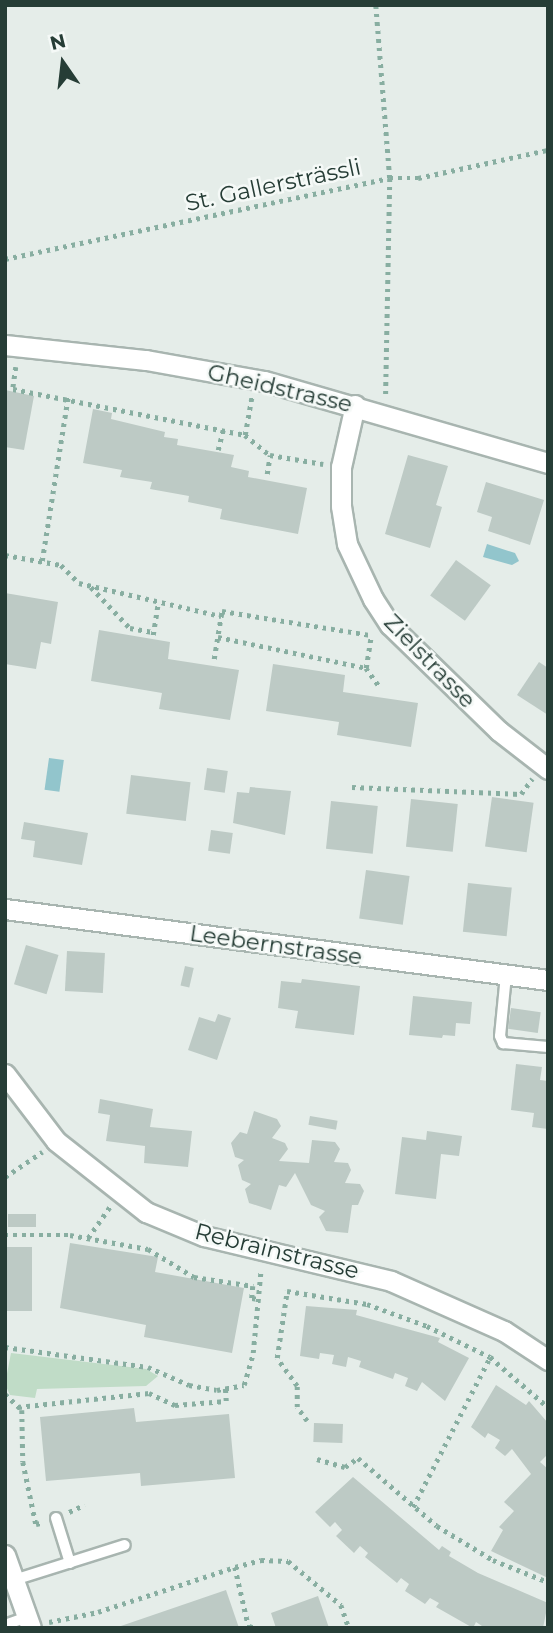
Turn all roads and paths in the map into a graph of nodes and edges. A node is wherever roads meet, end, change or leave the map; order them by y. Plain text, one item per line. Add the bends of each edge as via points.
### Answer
1 (376, 5) edge
2 (548, 150) edge
3 (390, 177) junction
4 (5, 259) edge
5 (12, 345) edge
6 (255, 379) junction
7 (68, 397) junction
8 (355, 405) junction
9 (382, 412) junction
10 (223, 430) junction
11 (245, 435) junction
12 (219, 450) dead end
13 (270, 455) junction
14 (548, 463) edge
15 (341, 467) junction
16 (267, 474) dead end
17 (5, 555) edge
18 (42, 561) junction
19 (90, 586) junction
20 (158, 601) junction
21 (221, 615) junction
22 (390, 625) junction
23 (371, 635) junction
24 (218, 637) junction
25 (214, 659) dead end
26 (366, 668) junction
27 (380, 687) dead end
28 (545, 767) edge
29 (352, 787) dead end
30 (5, 909) edge
31 (506, 975) junction
32 (548, 980) edge
33 (548, 1048) edge
34 (5, 1074) edge
35 (56, 1141) junction
36 (5, 1177) edge
37 (104, 1216) dead end
38 (5, 1235) edge
39 (88, 1238) junction
40 (263, 1250) junction
41 (258, 1299) junction
42 (504, 1331) junction
43 (5, 1347) edge
44 (490, 1357) junction
45 (548, 1360) edge
46 (225, 1388) junction
47 (5, 1394) edge
48 (18, 1407) junction
49 (548, 1407) edge
50 (307, 1420) dead end
51 (317, 1459) dead end
52 (84, 1505) dead end
53 (413, 1507) junction
54 (56, 1518) junction
55 (125, 1545) dead end
56 (5, 1555) edge
57 (70, 1563) junction
58 (235, 1567) junction
59 (14, 1580) junction
60 (548, 1582) edge
61 (35, 1623) edge
62 (5, 1625) edge
63 (251, 1627) edge
64 (349, 1628) edge

1 - 3 path
2 - 3 path, St. Gallersträssli via 418,178
3 - 4 path, St. Gallersträssli
3 - 9 path via 388,390
5 - 6 street, Gheidstrasse via 146,360
5 - 7 path via 13,389
6 - 8 street, Gheidstrasse
6 - 11 path
7 - 10 path
7 - 18 path
8 - 9 street, Gheidstrasse
8 - 15 street, Zielstrasse
9 - 14 street, Gheidstrasse
10 - 11 path
10 - 12 path
11 - 13 path
13 - 15 path
13 - 16 path
15 - 22 street, Zielstrasse via 347,544
17 - 18 path
18 - 19 path via 61,565 79,583
19 - 20 path
19 - 20 path via 130,628 153,634
20 - 21 path
21 - 23 path via 222,611
21 - 24 path
22 - 23 path
22 - 28 street, Zielstrasse via 499,731
23 - 26 path
24 - 25 path
24 - 26 path
26 - 27 path
28 - 29 path via 521,794
30 - 31 street, Leebernstrasse
31 - 32 street, Leebernstrasse
31 - 33 lane via 503,1043
34 - 35 street, Rebrainstrasse
35 - 36 path
35 - 40 street, Rebrainstrasse via 146,1212 204,1236
37 - 39 path
38 - 39 path
39 - 41 path via 148,1249 194,1276 253,1286 252,1297
40 - 41 path
40 - 42 street, Rebrainstrasse via 391,1281
41 - 46 path via 253,1353 244,1385
42 - 44 path
42 - 45 street, Rebrainstrasse
43 - 46 path via 148,1367 190,1385
44 - 49 path
44 - 50 path via 427,1326 367,1304 287,1291 277,1358 297,1386 298,1407
44 - 53 path
46 - 48 path via 226,1401 175,1405 149,1393
47 - 48 path
48 - 54 path via 36,1524
51 - 53 path via 345,1467 358,1458
52 - 54 path
53 - 60 path via 493,1560
54 - 57 lane
55 - 57 lane
56 - 59 street
57 - 59 lane
58 - 61 path via 99,1612
58 - 63 path
58 - 64 path via 261,1560 288,1561 341,1605
59 - 61 street
61 - 62 lane

